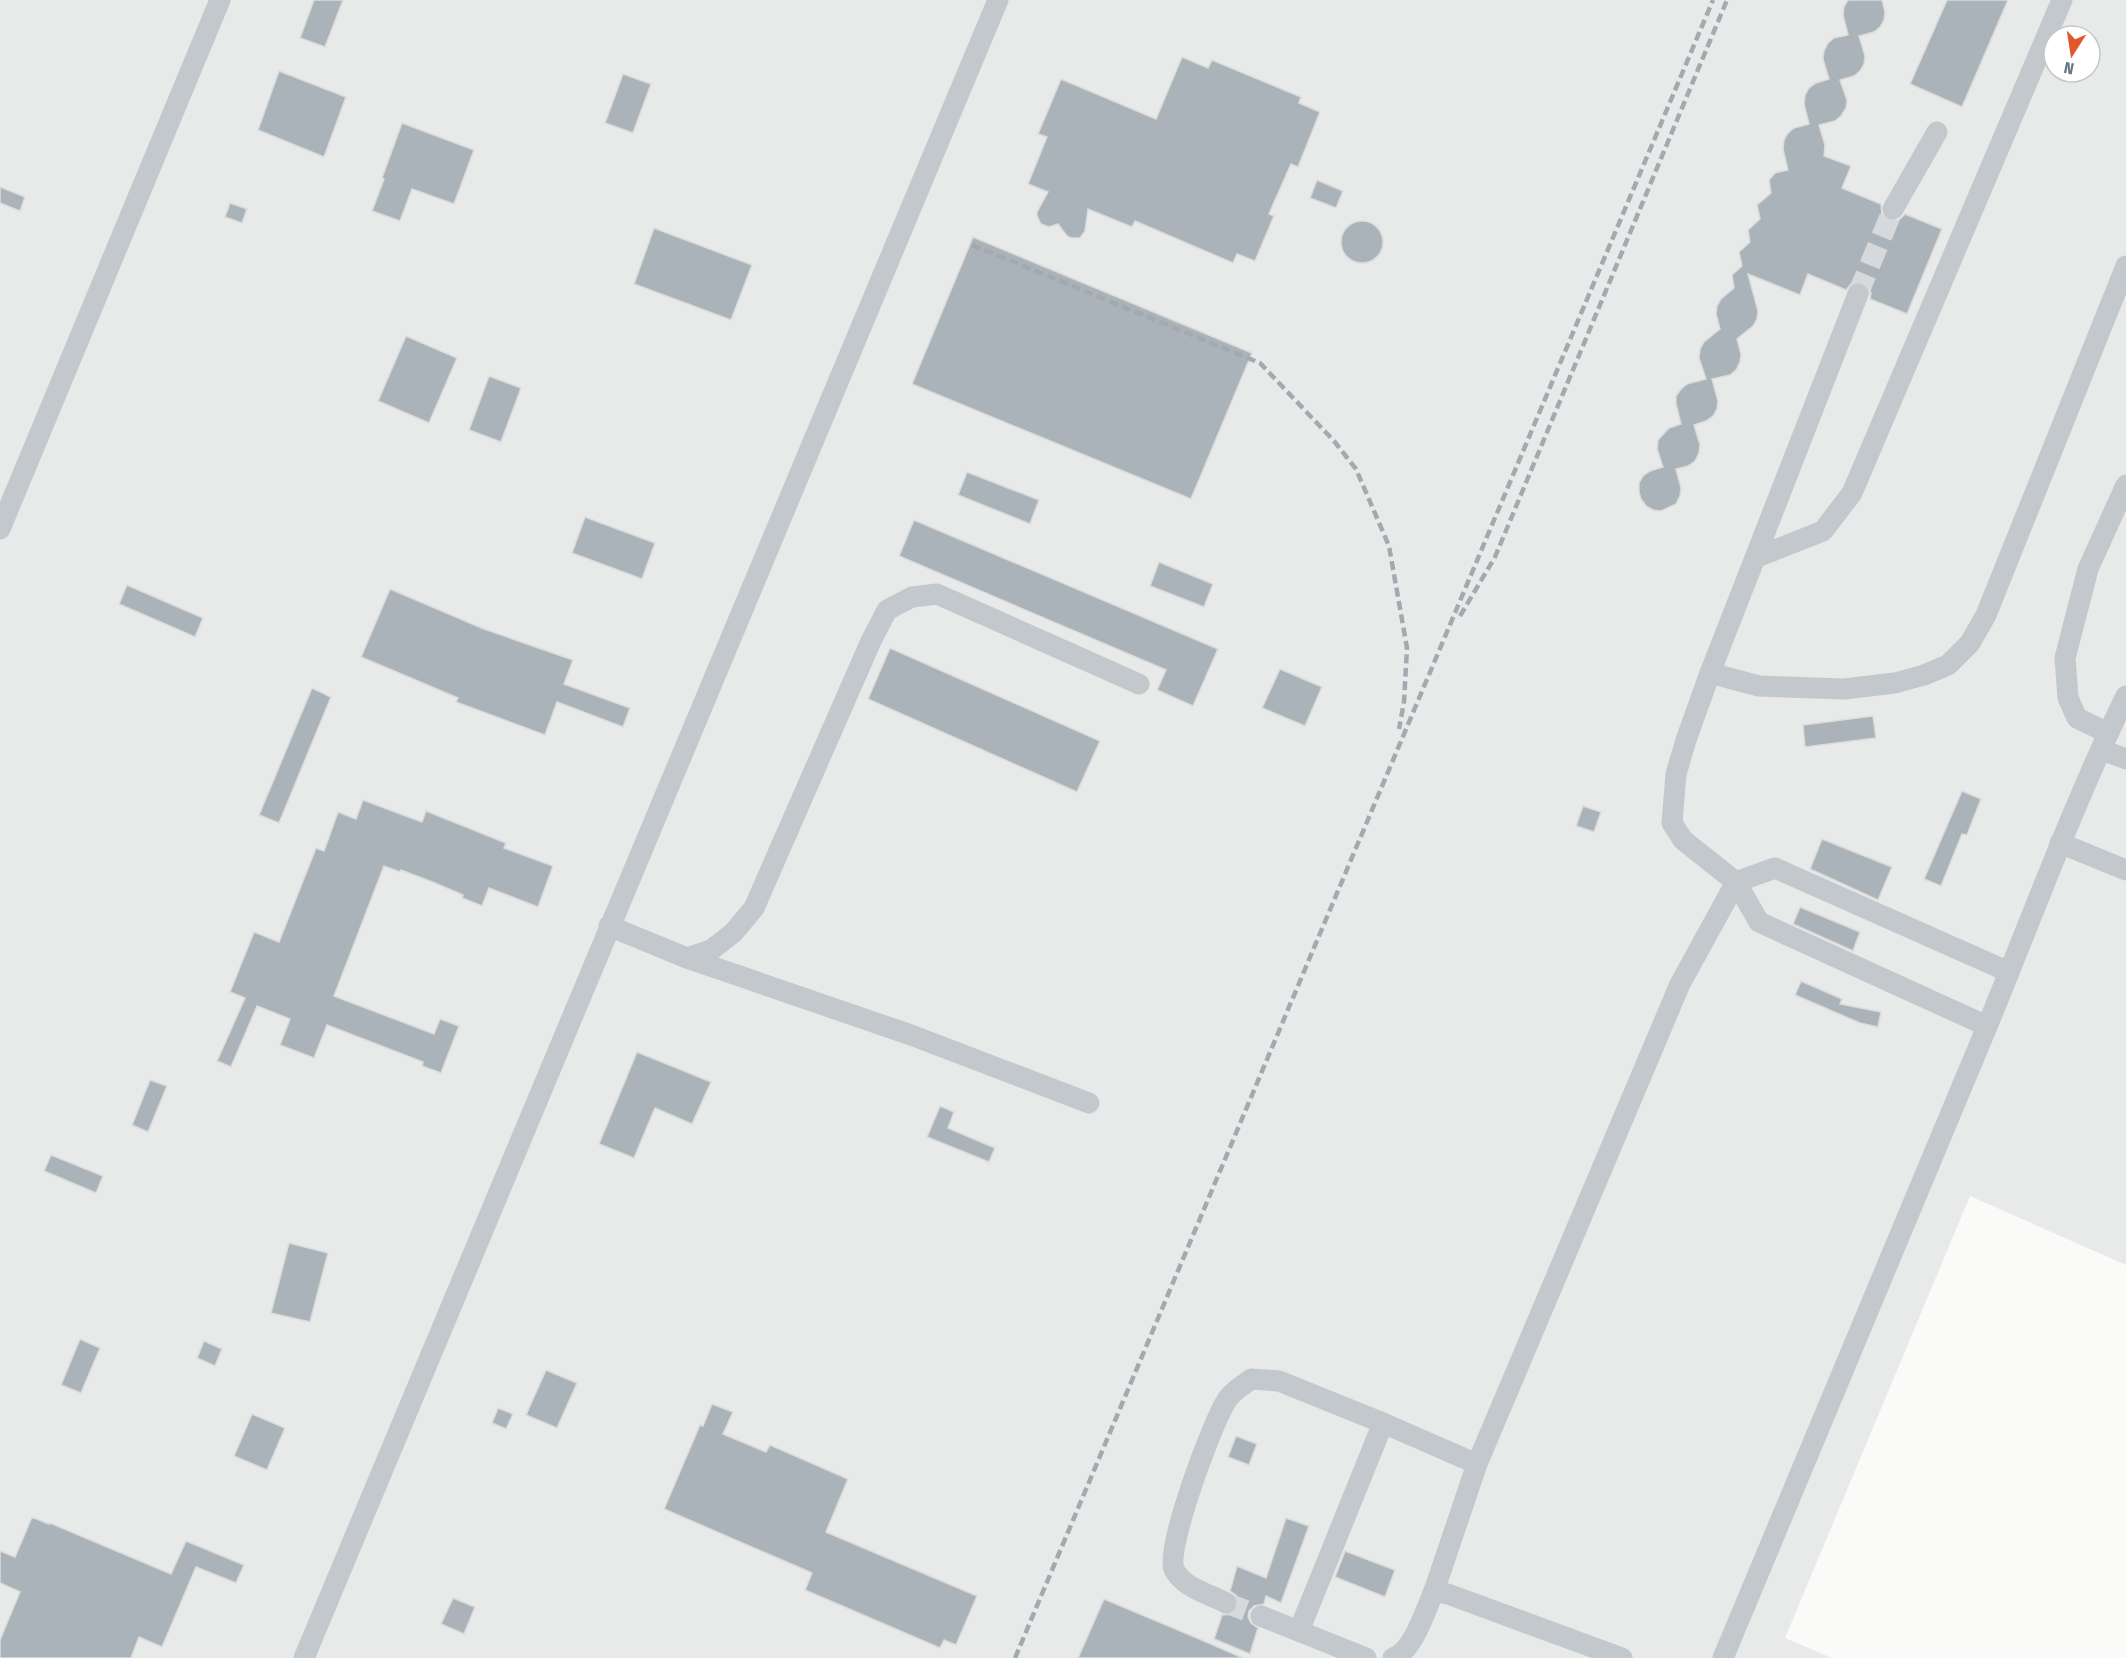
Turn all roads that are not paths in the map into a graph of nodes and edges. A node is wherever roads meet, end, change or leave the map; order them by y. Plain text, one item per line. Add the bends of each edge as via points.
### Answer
1 (220, 0) edge
2 (998, 0) edge
3 (2062, 0) edge
4 (1937, 132) dead end
5 (1893, 209) tunnel mouth
6 (2126, 266) edge
7 (1858, 294) tunnel mouth
8 (2126, 485) edge
9 (0, 529) edge
10 (1757, 557) junction
11 (1710, 674) junction
12 (1139, 684) dead end
13 (2126, 696) edge
14 (2105, 741) junction
15 (2126, 759) edge
16 (2060, 843) junction
17 (2126, 870) edge
18 (1736, 882) junction
19 (609, 926) junction
20 (687, 958) junction
21 (2009, 972) junction
22 (1987, 1026) junction
23 (1089, 1103) dead end
24 (1383, 1423) junction
25 (1477, 1464) junction
26 (1434, 1591) junction
27 (1226, 1602) tunnel mouth
28 (1261, 1616) tunnel mouth
29 (1299, 1631) junction
30 (304, 1658) edge
31 (1366, 1658) edge
32 (1393, 1658) edge
33 (1622, 1658) edge
34 (1723, 1658) edge

1 - 9 street
2 - 19 street
3 - 10 street via 1852,493 1822,531
4 - 5 street
6 - 11 street via 1986,615 1970,643 1948,665 1896,683 1844,689 1759,686
7 - 10 street
8 - 14 street via 2088,569 2065,658 2068,698 2077,718
10 - 11 street
11 - 18 street via 1676,774 1672,823 1683,840
12 - 20 street via 937,594 912,597 887,610 754,908 733,933 711,950
13 - 14 street
14 - 15 street
14 - 16 street
16 - 17 street
16 - 21 street
18 - 21 street via 1775,868
18 - 22 street via 1759,922
18 - 25 street via 1680,984
19 - 20 street
19 - 30 street
20 - 23 street via 911,1035
21 - 22 street
22 - 34 street
24 - 25 street
24 - 27 street via 1279,1381 1251,1379 1228,1397 1207,1440 1175,1544 1172,1567 1182,1581
24 - 29 street
25 - 26 street
26 - 32 street via 1411,1644
26 - 33 street
28 - 29 street
29 - 31 street

